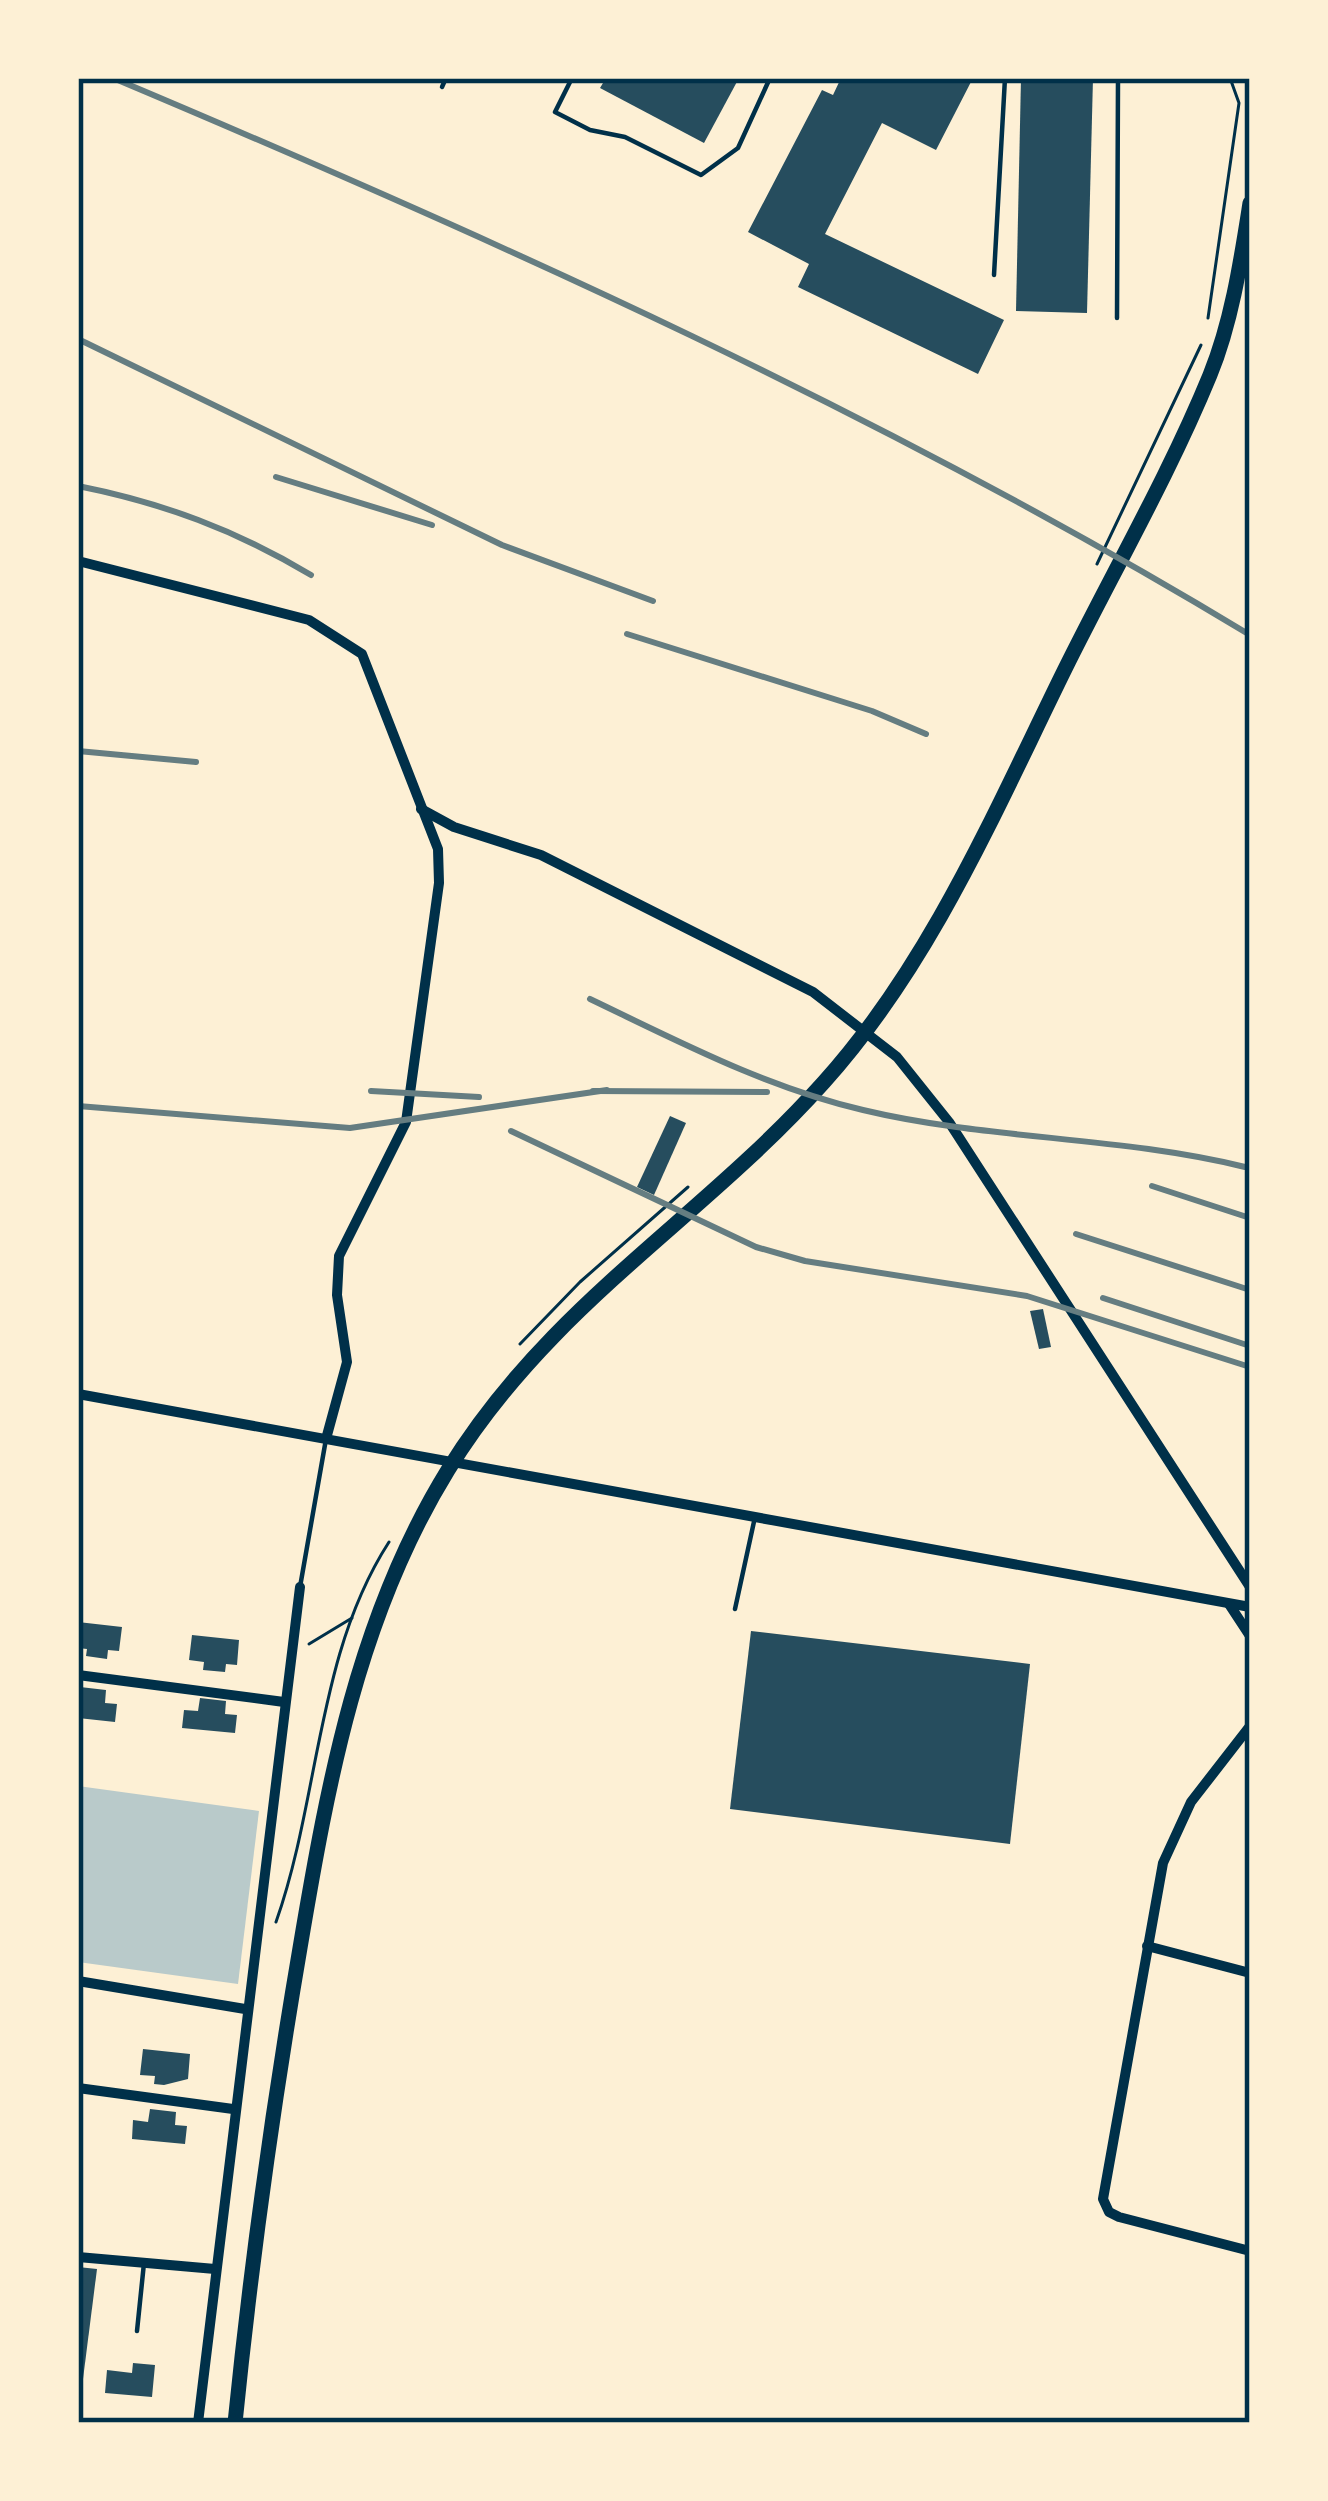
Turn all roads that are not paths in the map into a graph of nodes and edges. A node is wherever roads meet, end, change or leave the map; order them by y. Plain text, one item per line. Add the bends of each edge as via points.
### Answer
1 (446, 78) edge
2 (572, 78) edge
3 (770, 78) edge
4 (1005, 78) edge
5 (1118, 78) edge
6 (442, 87) dead end
7 (1250, 203) edge
8 (994, 275) dead end
9 (1117, 318) dead end
10 (78, 561) edge
11 (421, 809) junction
12 (78, 1394) edge
13 (326, 1439) junction
14 (755, 1517) junction
15 (300, 1587) joint
16 (1250, 1587) edge
17 (1229, 1604) junction
18 (1250, 1606) edge
19 (735, 1609) dead end
20 (1250, 1636) edge
21 (78, 1675) edge
22 (284, 1702) junction
23 (1250, 1726) edge
24 (1147, 1946) junction
25 (1250, 1973) edge
26 (78, 1982) edge
27 (245, 2009) junction
28 (78, 2088) edge
29 (233, 2109) junction
30 (1250, 2251) edge
31 (78, 2257) edge
32 (144, 2263) junction
33 (215, 2269) junction
34 (137, 2331) dead end
35 (198, 2423) edge
36 (235, 2423) edge

1 - 6 lane
2 - 3 lane via 555,112 701,175 738,148
4 - 8 lane
5 - 9 lane
7 - 36 main road via 1211,373 1160,456 1005,792 921,950 820,1088 546,1339 446,1472 412,1538 380,1608 329,1781 270,2131
10 - 11 street via 309,620 362,654
11 - 13 street via 440,866 412,1096 339,1256 347,1362
11 - 16 street via 541,855 813,992 897,1057 949,1122
12 - 13 street
13 - 14 street
13 - 15 lane
14 - 17 street
14 - 19 lane
15 - 22 street
17 - 18 street
17 - 20 street
21 - 22 street
22 - 27 street
23 - 24 street via 1215,1765 1175,1833
24 - 25 street
24 - 30 street via 1103,2199 1118,2217
26 - 27 street
27 - 29 street
28 - 29 street
29 - 33 street
31 - 32 street
32 - 33 street
32 - 34 lane
33 - 35 street

